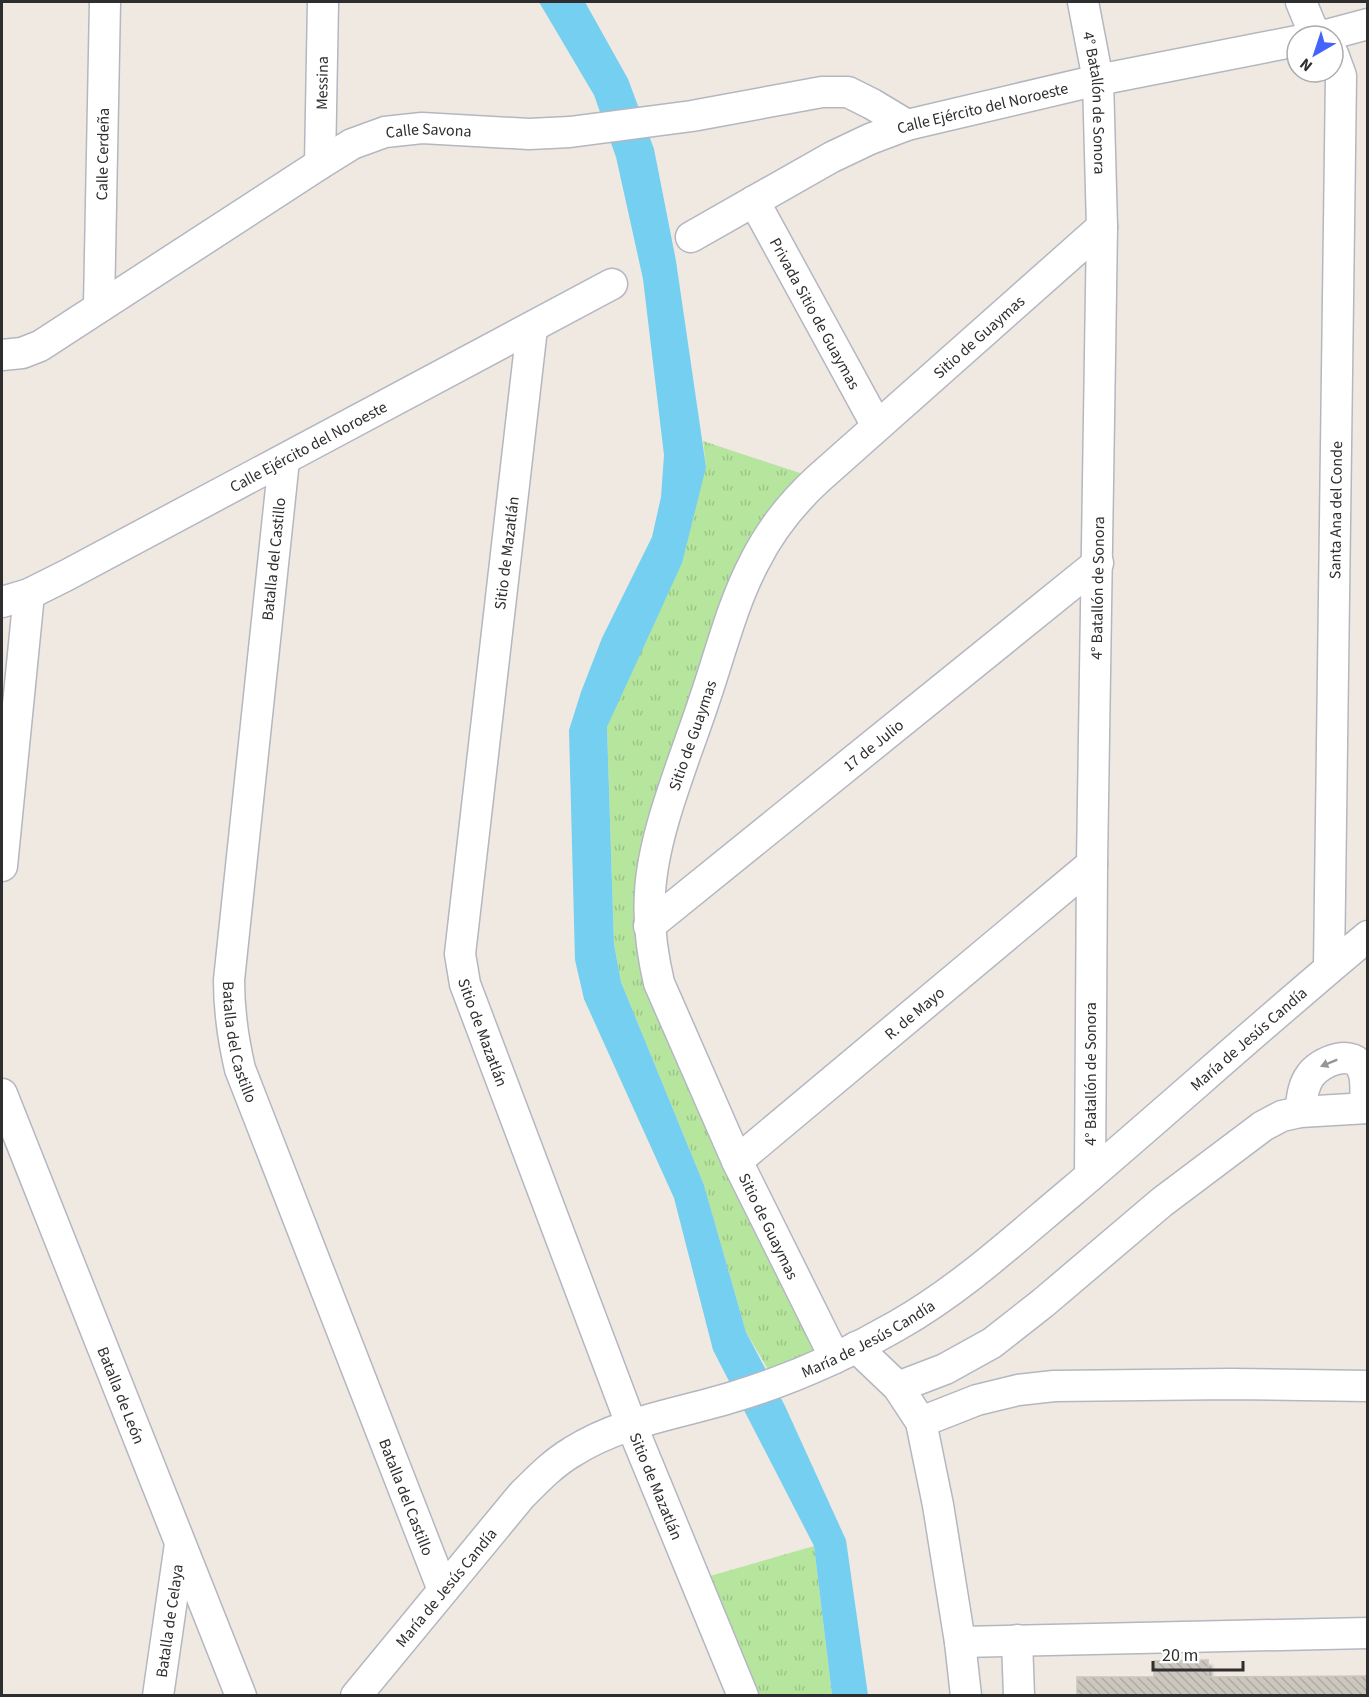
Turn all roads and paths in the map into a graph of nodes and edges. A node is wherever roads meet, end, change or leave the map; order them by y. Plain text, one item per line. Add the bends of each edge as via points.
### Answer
1 (105, 2) edge
2 (323, 2) edge
3 (1083, 2) edge
4 (1301, 2) edge
5 (1310, 24) edge
6 (1368, 24) edge
7 (1345, 30) edge
8 (1285, 43) edge
9 (1098, 80) junction
10 (1341, 84) edge
11 (907, 125) junction
12 (320, 164) junction
13 (754, 201) junction
14 (1102, 227) junction
15 (691, 237) dead end
16 (612, 284) dead end
17 (99, 306) junction
18 (532, 328) junction
19 (2, 356) edge
20 (877, 426) junction
21 (284, 460) junction
22 (1098, 563) junction
23 (15, 598) edge
24 (2, 860) edge
25 (1092, 864) junction
26 (649, 926) junction
27 (1368, 936) edge
28 (1329, 968) junction
29 (2, 1094) edge
30 (1366, 1108) edge
31 (1300, 1112) junction
32 (737, 1161) junction
33 (1090, 1176) junction
34 (846, 1352) junction
35 (1368, 1386) edge
36 (898, 1387) junction
37 (921, 1422) junction
38 (632, 1424) junction
39 (180, 1544) junction
40 (443, 1590) junction
41 (1368, 1633) edge
42 (1017, 1641) junction
43 (960, 1642) junction
44 (158, 1695) edge
45 (240, 1695) edge
46 (356, 1695) edge
47 (742, 1695) edge
48 (966, 1695) edge
49 (1019, 1695) edge

1 - 17 street, Calle Cerdeña
2 - 12 street, Messina
3 - 9 street, 4° Batallón de Sonora
4 - 5 street
6 - 7 street
8 - 9 street, Calle Ejército del Noroeste
9 - 11 street, Calle Ejército del Noroeste
9 - 14 street, 4° Batallón de Sonora
10 - 28 street, Santa Ana del Conde
11 - 12 street, Calle Savona via 848,92 822,92 692,116 570,132 529,134 422,128 385,132 352,144
11 - 13 street, Calle Ejército del Noroeste via 832,157
12 - 17 street, Calle Savona
13 - 15 street, Calle Ejército del Noroeste
13 - 20 street, Privada Sitio de Guaymas
14 - 20 street, Sitio de Guaymas
14 - 22 street, 4° Batallón de Sonora
16 - 18 street, Calle Ejército del Noroeste
17 - 19 street, Calle Savona via 40,346
18 - 21 street, Calle Ejército del Noroeste
18 - 38 street, Sitio de Mazatlán via 460,954 465,984
20 - 26 street, Sitio de Guaymas via 793,502 754,562 670,802 654,858
21 - 23 street, Calle Ejército del Noroeste
21 - 40 street, Batalla del Castillo via 229,980 229,1012 240,1068
22 - 25 street, 4° Batallón de Sonora
22 - 26 street, 17 de Julio
23 - 24 street
25 - 32 street, R. de Mayo
25 - 33 street, 4° Batallón de Sonora
26 - 32 street, Sitio de Guaymas via 659,983
27 - 28 street, María de Jesús Candía
28 - 33 street, María de Jesús Candía
29 - 39 street, Batalla de León
30 - 31 street
30 -> 31 street via 1360,1063 1341,1058 1311,1074 1304,1086
31 - 36 street via 1272,1121 1234,1146 992,1343 945,1369
32 - 34 street, Sitio de Guaymas
33 - 34 street, María de Jesús Candía via 964,1282 906,1320
34 - 36 street, Sitio de Guaymas
34 - 38 street, María de Jesús Candía via 776,1383
35 - 37 street via 1054,1386 977,1400
36 - 37 street, Sitio de Guaymas
37 - 43 street
38 - 40 street, María de Jesús Candía via 597,1438 546,1471
38 - 47 street, Sitio de Mazatlán
39 - 44 street, Batalla de Celaya
39 - 45 street, Batalla de León
40 - 46 street, María de Jesús Candía
41 - 42 street
42 - 43 street
42 - 49 street
43 - 48 street

